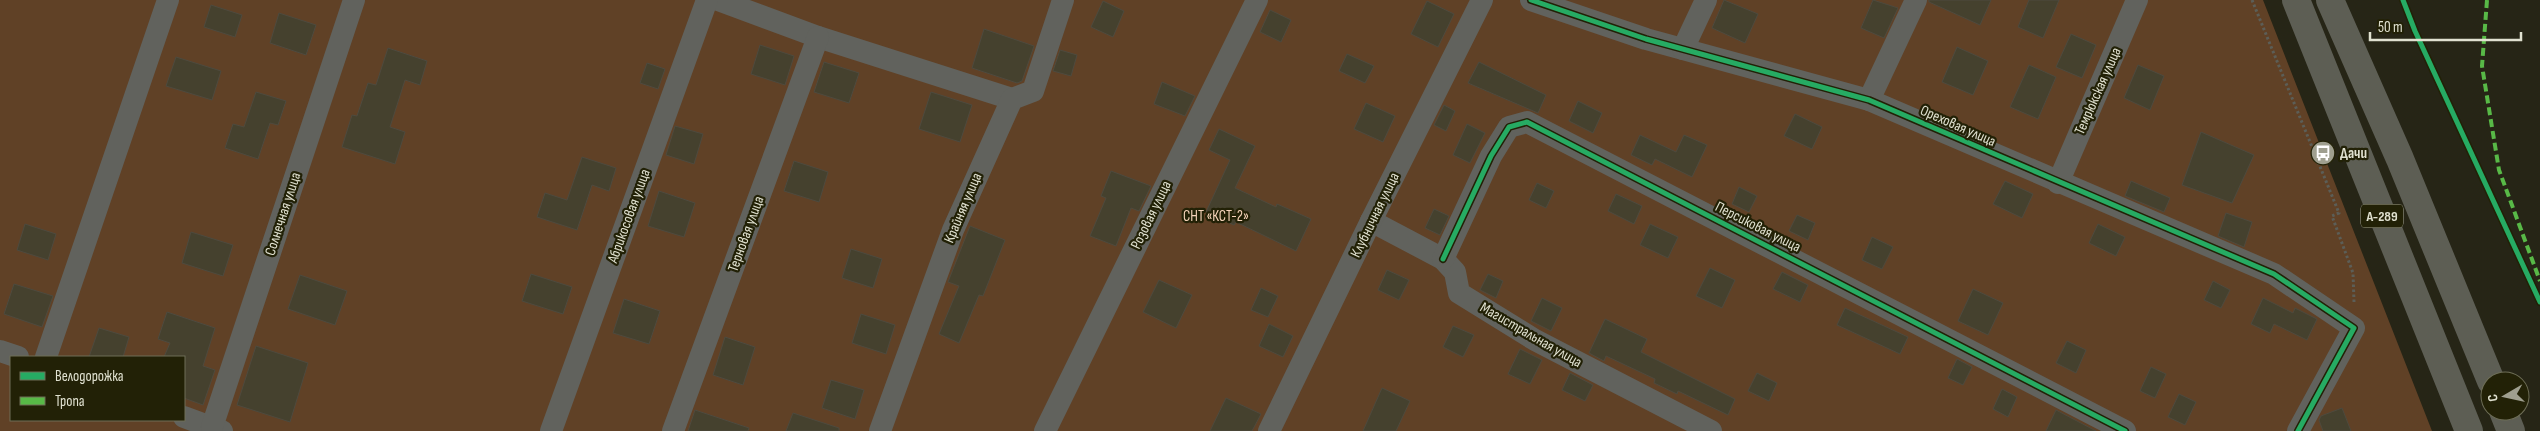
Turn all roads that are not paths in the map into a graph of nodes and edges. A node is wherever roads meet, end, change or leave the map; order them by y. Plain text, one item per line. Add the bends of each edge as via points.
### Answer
1 (168, 0) edge
2 (354, 0) edge
3 (707, 0) edge
4 (718, 0) edge
5 (1062, 0) edge
6 (1257, 0) edge
7 (1482, 0) edge
8 (1531, 0) edge
9 (1706, 0) edge
10 (1916, 0) edge
11 (2138, 0) edge
12 (2296, 0) edge
13 (2330, 0) edge
14 (818, 37) junction
15 (1683, 49) junction
16 (1012, 99) junction
17 (1869, 100) junction
18 (2058, 183) junction
19 (1371, 221) junction
20 (1443, 259) junction
21 (0, 351) edge
22 (15, 356) edge
23 (46, 356) edge
24 (2487, 371) edge
25 (185, 417) edge
26 (217, 429) edge
27 (551, 431) edge
28 (673, 431) edge
29 (880, 431) edge
30 (1045, 431) edge
31 (1270, 431) edge
32 (1711, 431) edge
33 (2125, 431) edge
34 (2298, 431) edge
35 (2469, 431) edge

1 - 23 street
2 - 26 street, Солнечная улица
3 - 27 street, Абрикосовая улица
4 - 14 street
5 - 16 street via 1033,91
6 - 30 street, Розовая улица
7 - 19 street, Клубничная улица
8 - 15 street, Ореховая улица
9 - 15 street
10 - 17 street
11 - 18 street, Темрюкская улица
12 - 35 highway, А-289
13 - 24 highway, А-289 via 2400,159
14 - 16 street
14 - 28 street, Терновая улица
15 - 17 street, Ореховая улица
16 - 29 street, Крайняя улица via 953,230
17 - 18 street, Ореховая улица
18 - 34 street, Ореховая улица via 2274,274 2354,328
19 - 20 street, Магистральная улица
19 - 31 street, Клубничная улица
20 - 32 street, Магистральная улица via 1455,272 1459,293 1535,340
20 - 33 street, Персиковая улица via 1491,156 1508,128 1527,122
21 - 22 street
25 - 26 street

